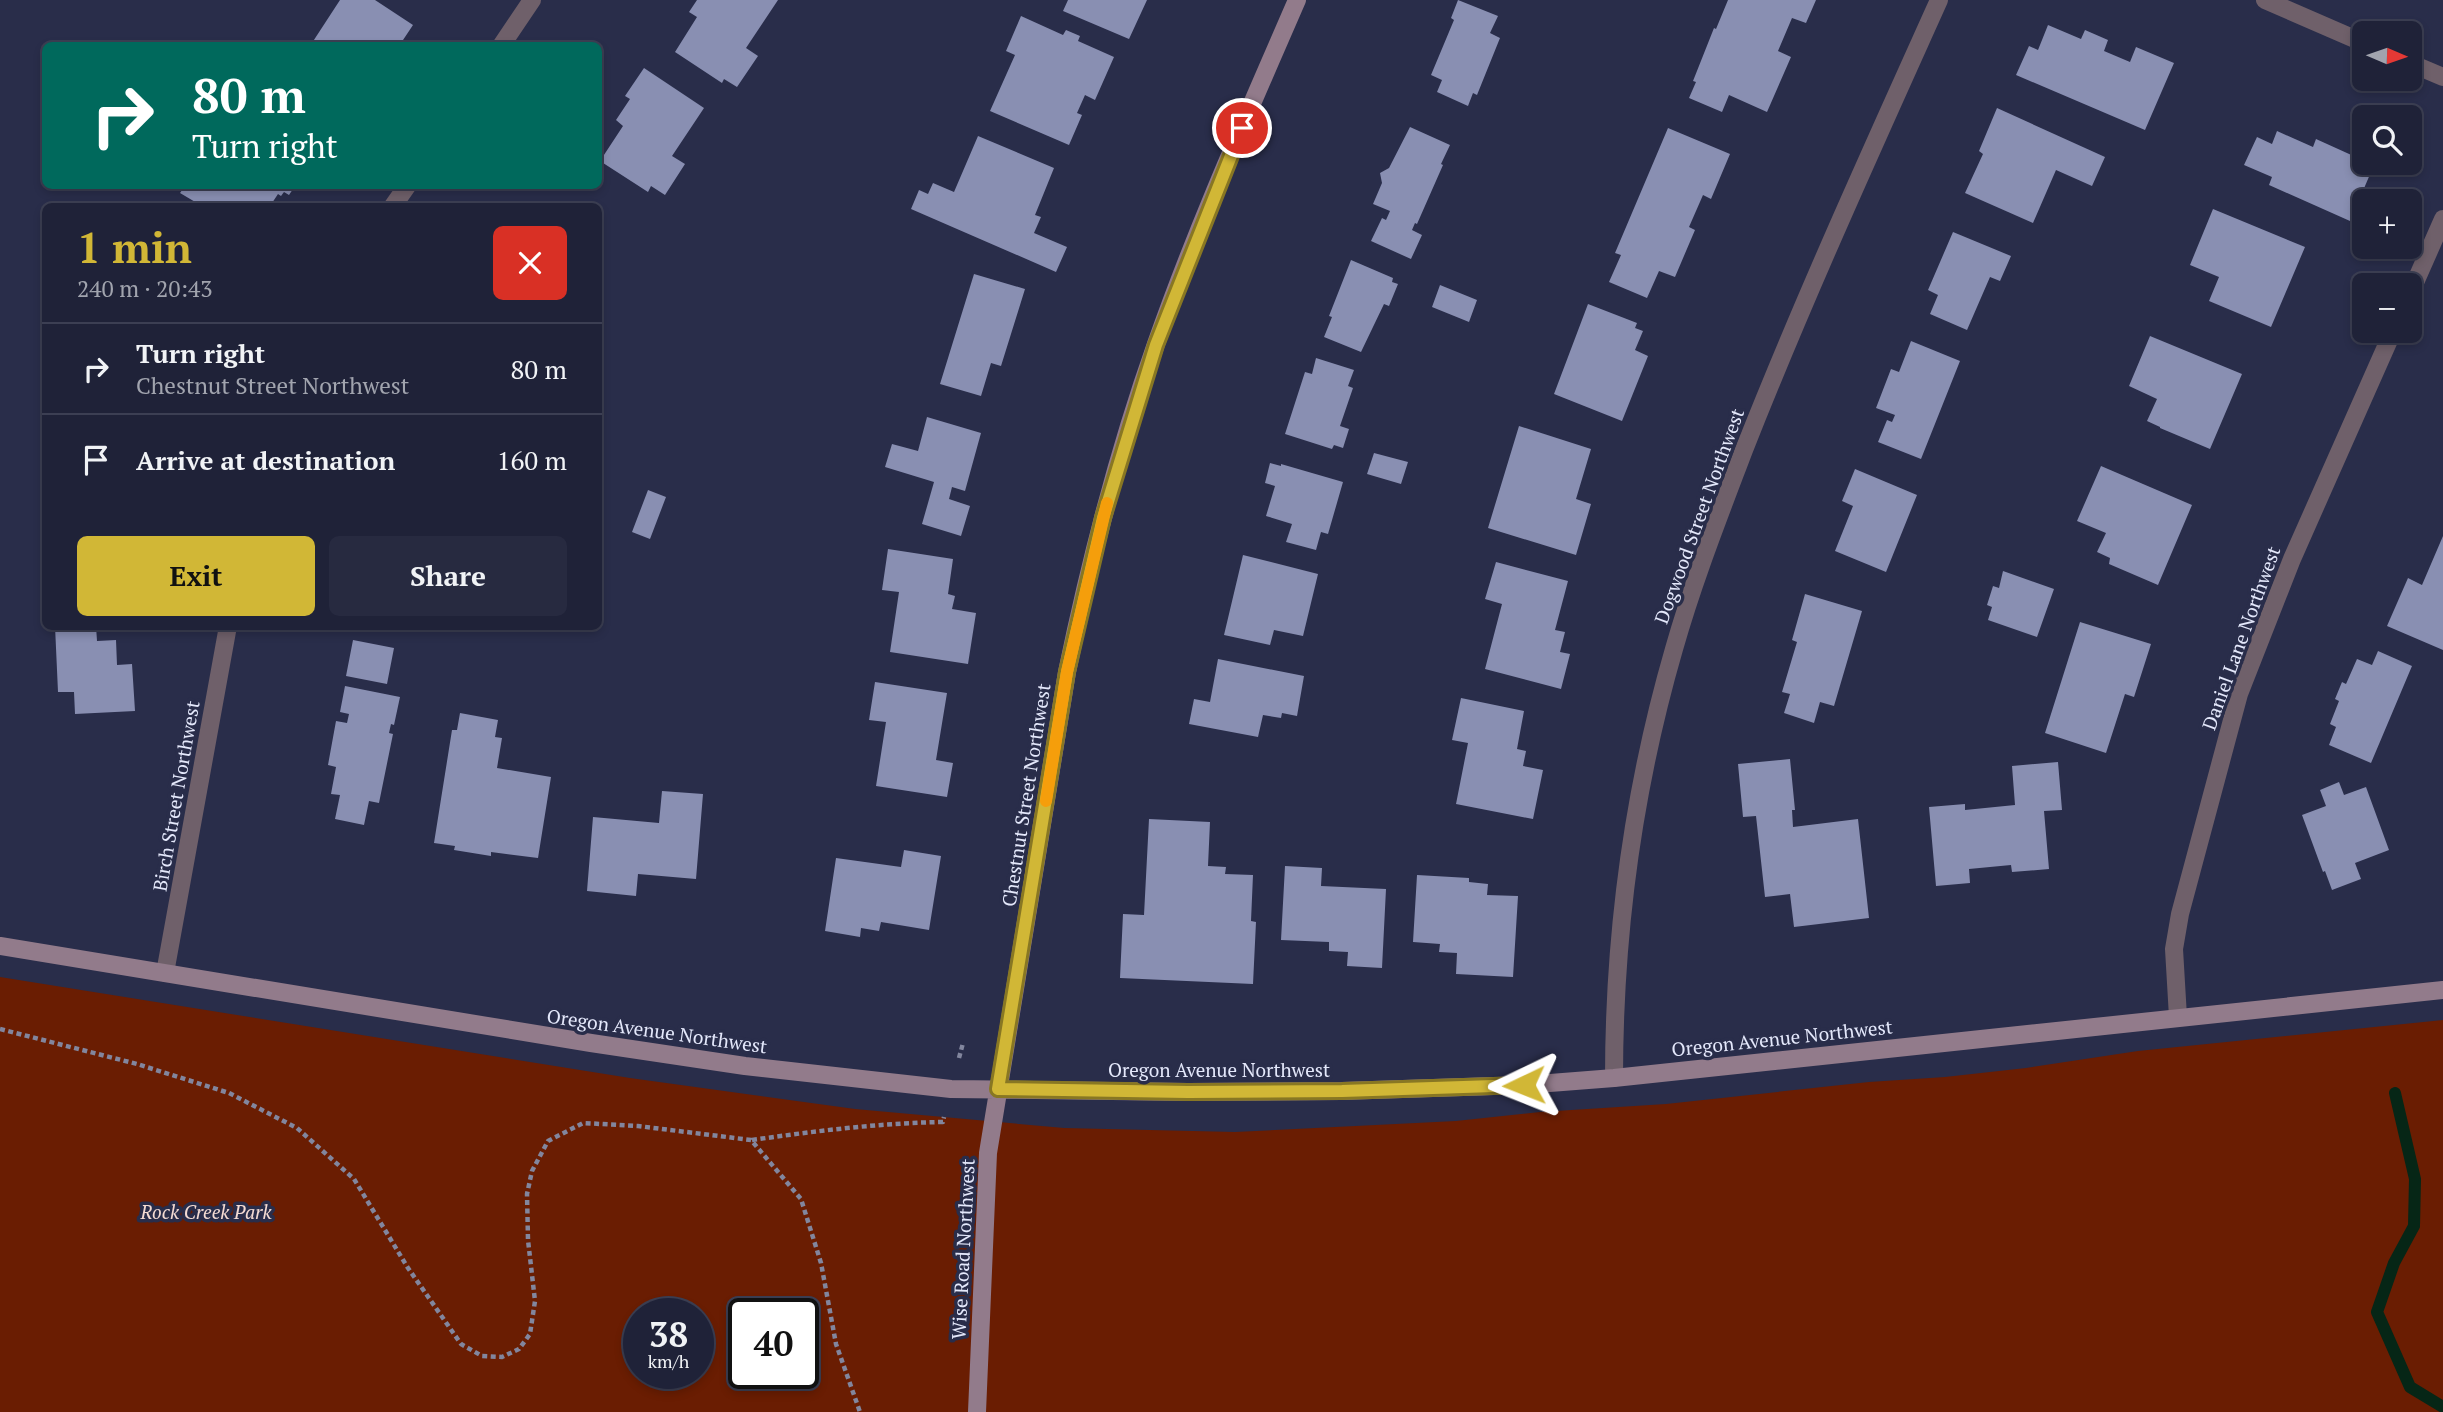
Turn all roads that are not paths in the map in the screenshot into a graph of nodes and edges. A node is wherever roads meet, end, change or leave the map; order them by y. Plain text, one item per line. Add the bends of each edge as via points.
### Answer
1 (531, 0) edge
2 (1297, 0) edge
3 (1939, 0) edge
4 (2265, 0) edge
5 (2352, 38) edge
6 (504, 42) edge
7 (2422, 68) edge
8 (2443, 77) edge
9 (2443, 219) edge
10 (2419, 273) edge
11 (2388, 343) edge
12 (227, 630) edge
13 (0, 946) edge
14 (165, 973) junction
15 (2443, 990) edge
16 (2178, 1017) junction
17 (1614, 1078) junction
18 (998, 1089) junction
19 (977, 1412) edge

1 - 6 street
2 - 18 street, Chestnut Street Northwest via 1176,289 1103,518 1067,672
3 - 17 street, Dogwood Street Northwest via 1780,358 1696,577 1644,776 1614,1010
4 - 5 street
7 - 8 street
9 - 10 street
11 - 16 street, Daniel Lane Northwest via 2292,559 2239,694 2180,914 2175,949
12 - 14 street, Birch Street Northwest
13 - 14 street, Oregon Avenue Northwest
14 - 18 street, Oregon Avenue Northwest via 745,1066 951,1089
15 - 16 street, Oregon Avenue Northwest
16 - 17 street, Oregon Avenue Northwest
17 - 18 street, Oregon Avenue Northwest via 1342,1091
18 - 19 street, Wise Road Northwest via 988,1153

